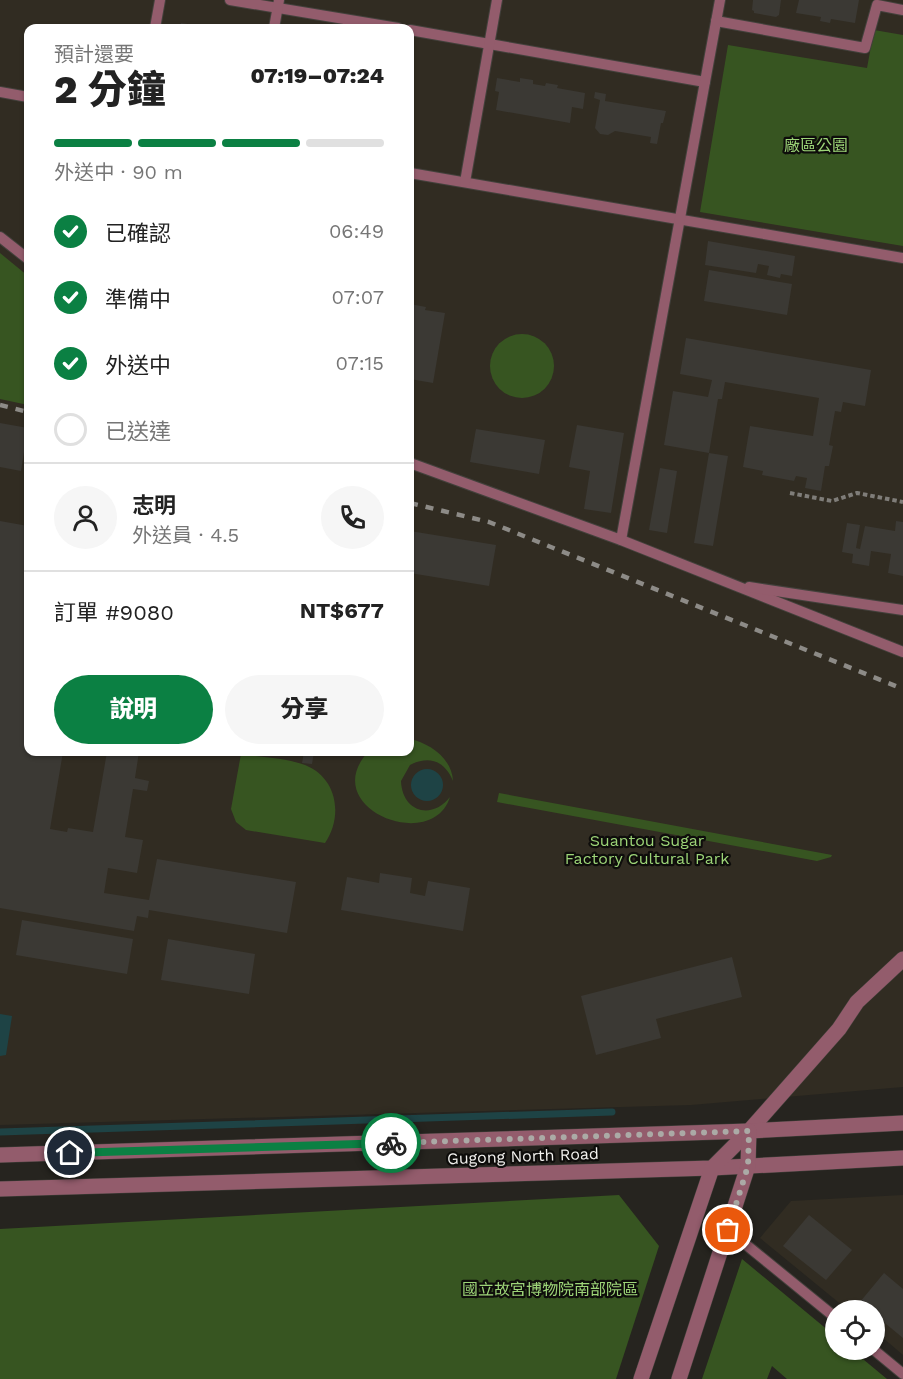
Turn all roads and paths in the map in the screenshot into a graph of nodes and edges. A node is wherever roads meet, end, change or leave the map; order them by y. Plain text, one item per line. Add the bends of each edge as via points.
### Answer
1 (160, 0) edge
2 (230, 0) edge
3 (497, 0) edge
4 (720, 0) edge
5 (278, 4) edge
6 (903, 10) edge
7 (716, 21) junction
8 (157, 24) edge
9 (275, 24) edge
10 (378, 24) edge
11 (414, 31) edge
12 (489, 44) junction
13 (705, 82) junction
14 (0, 92) edge
15 (24, 96) edge
16 (414, 173) edge
17 (465, 182) junction
18 (680, 220) junction
19 (0, 237) edge
20 (24, 256) edge
21 (903, 258) edge
22 (414, 464) edge
23 (790, 493) dead end
24 (903, 502) edge
25 (621, 540) junction
26 (731, 585) junction
27 (903, 610) edge
28 (903, 652) edge
29 (903, 959) edge
30 (903, 1123) edge
31 (749, 1131) junction
32 (0, 1155) edge
33 (903, 1158) edge
34 (748, 1166) junction
35 (712, 1168) junction
36 (0, 1189) edge
37 (728, 1230) junction
38 (825, 1309) edge
39 (885, 1359) edge
40 (903, 1374) edge
41 (641, 1379) edge
42 (680, 1379) edge

1 - 8 lane
2 - 5 lane
3 - 12 lane
4 - 7 lane
5 - 9 lane
5 - 10 lane
6 - 7 lane via 877,5 865,48
7 - 13 lane
11 - 12 lane
12 - 13 lane
12 - 17 lane
13 - 18 lane
14 - 15 lane
16 - 17 lane
17 - 18 lane
18 - 21 lane
18 - 25 lane
19 - 20 lane
22 - 25 lane
23 - 24 path via 832,501 857,493
25 - 26 lane
26 - 27 lane
26 - 28 lane
29 - 31 street via 857,1002 839,1029
30 - 31 street, Gugong North Road
31 - 32 street, Gugong North Road
31 - 34 street
31 - 35 street
33 - 34 street, Gugong North Road
34 - 35 street, Gugong North Road
34 - 37 street
35 - 36 street, Gugong North Road
35 - 41 street
37 - 38 lane
37 - 42 street
39 - 40 lane

